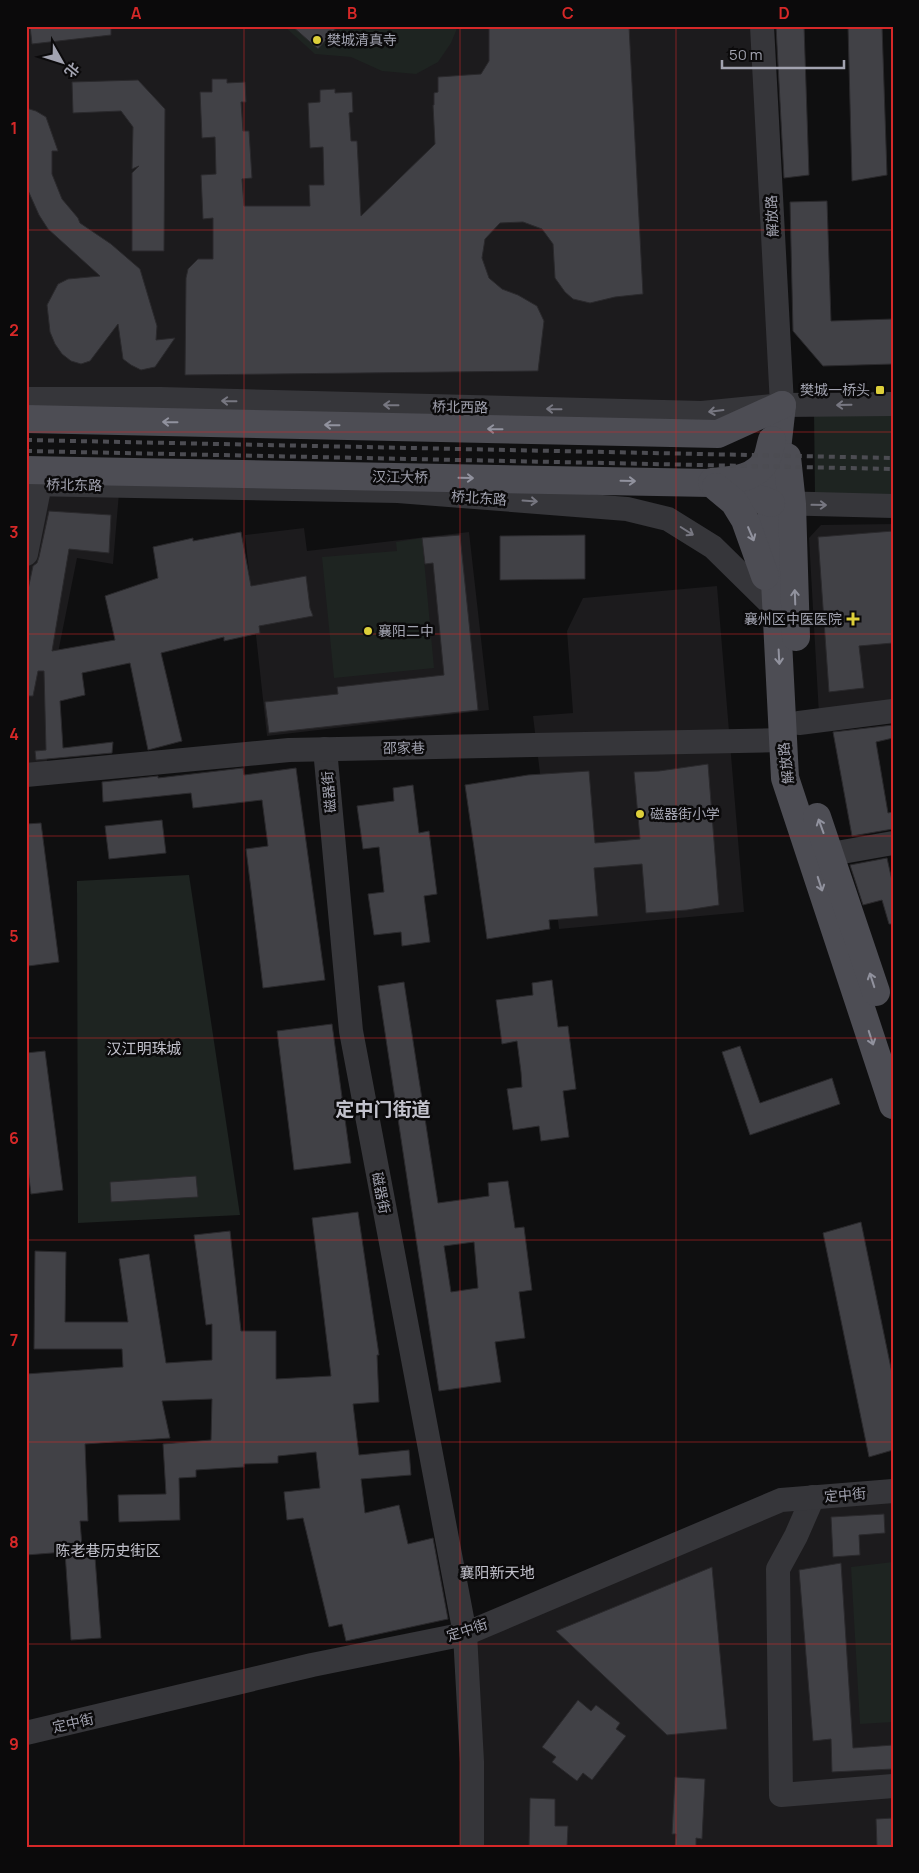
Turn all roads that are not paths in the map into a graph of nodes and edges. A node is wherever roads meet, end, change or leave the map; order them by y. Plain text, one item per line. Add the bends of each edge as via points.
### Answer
1 (762, 26) edge
2 (26, 399) edge
3 (893, 404) edge
4 (782, 405) junction
5 (26, 419) edge
6 (31, 479) edge
7 (711, 482) junction
8 (781, 504) junction
9 (893, 506) edge
10 (26, 554) edge
11 (776, 609) junction
12 (893, 711) edge
13 (791, 732) junction
14 (325, 749) junction
15 (26, 775) edge
16 (893, 843) edge
17 (831, 854) junction
18 (893, 1043) edge
19 (893, 1105) edge
20 (893, 1491) edge
21 (813, 1497) junction
22 (465, 1634) junction
23 (26, 1733) edge
24 (893, 1786) edge
25 (472, 1847) edge

1 - 4 street, 解放路
4 -> 2 street, 桥北西路 via 702,413 160,399
3 -> 4 street, 桥北西路
4 -> 5 main road via 718,434
4 - 7 main road via 766,460 754,473 741,479
4 - 8 main road, 解放路
6 -> 7 main road, 汉江大桥
6 - 10 street
6 -> 11 street, 桥北东路 via 398,491 627,509 668,519 713,547
7 - 8 main road, 汉江大桥
7 -> 11 main road via 734,502 745,520
8 -> 9 street
8 - 11 main road, 解放路
13 -> 8 main road, 解放路
11 -> 13 main road, 解放路
12 - 13 street, 邵家巷
13 - 14 street, 邵家巷
17 -> 13 main road, 解放路 via 802,777
13 -> 19 main road, 解放路 via 785,778
14 - 15 street, 邵家巷
14 - 22 street, 磁器街 via 350,1031
16 - 17 street
18 -> 17 main road, 解放路
20 - 21 street, 定中街
21 - 22 street, 定中街 via 780,1500
21 - 24 street via 778,1569 781,1795
22 - 23 street, 定中街
22 - 25 street, 磁器街 via 472,1762

